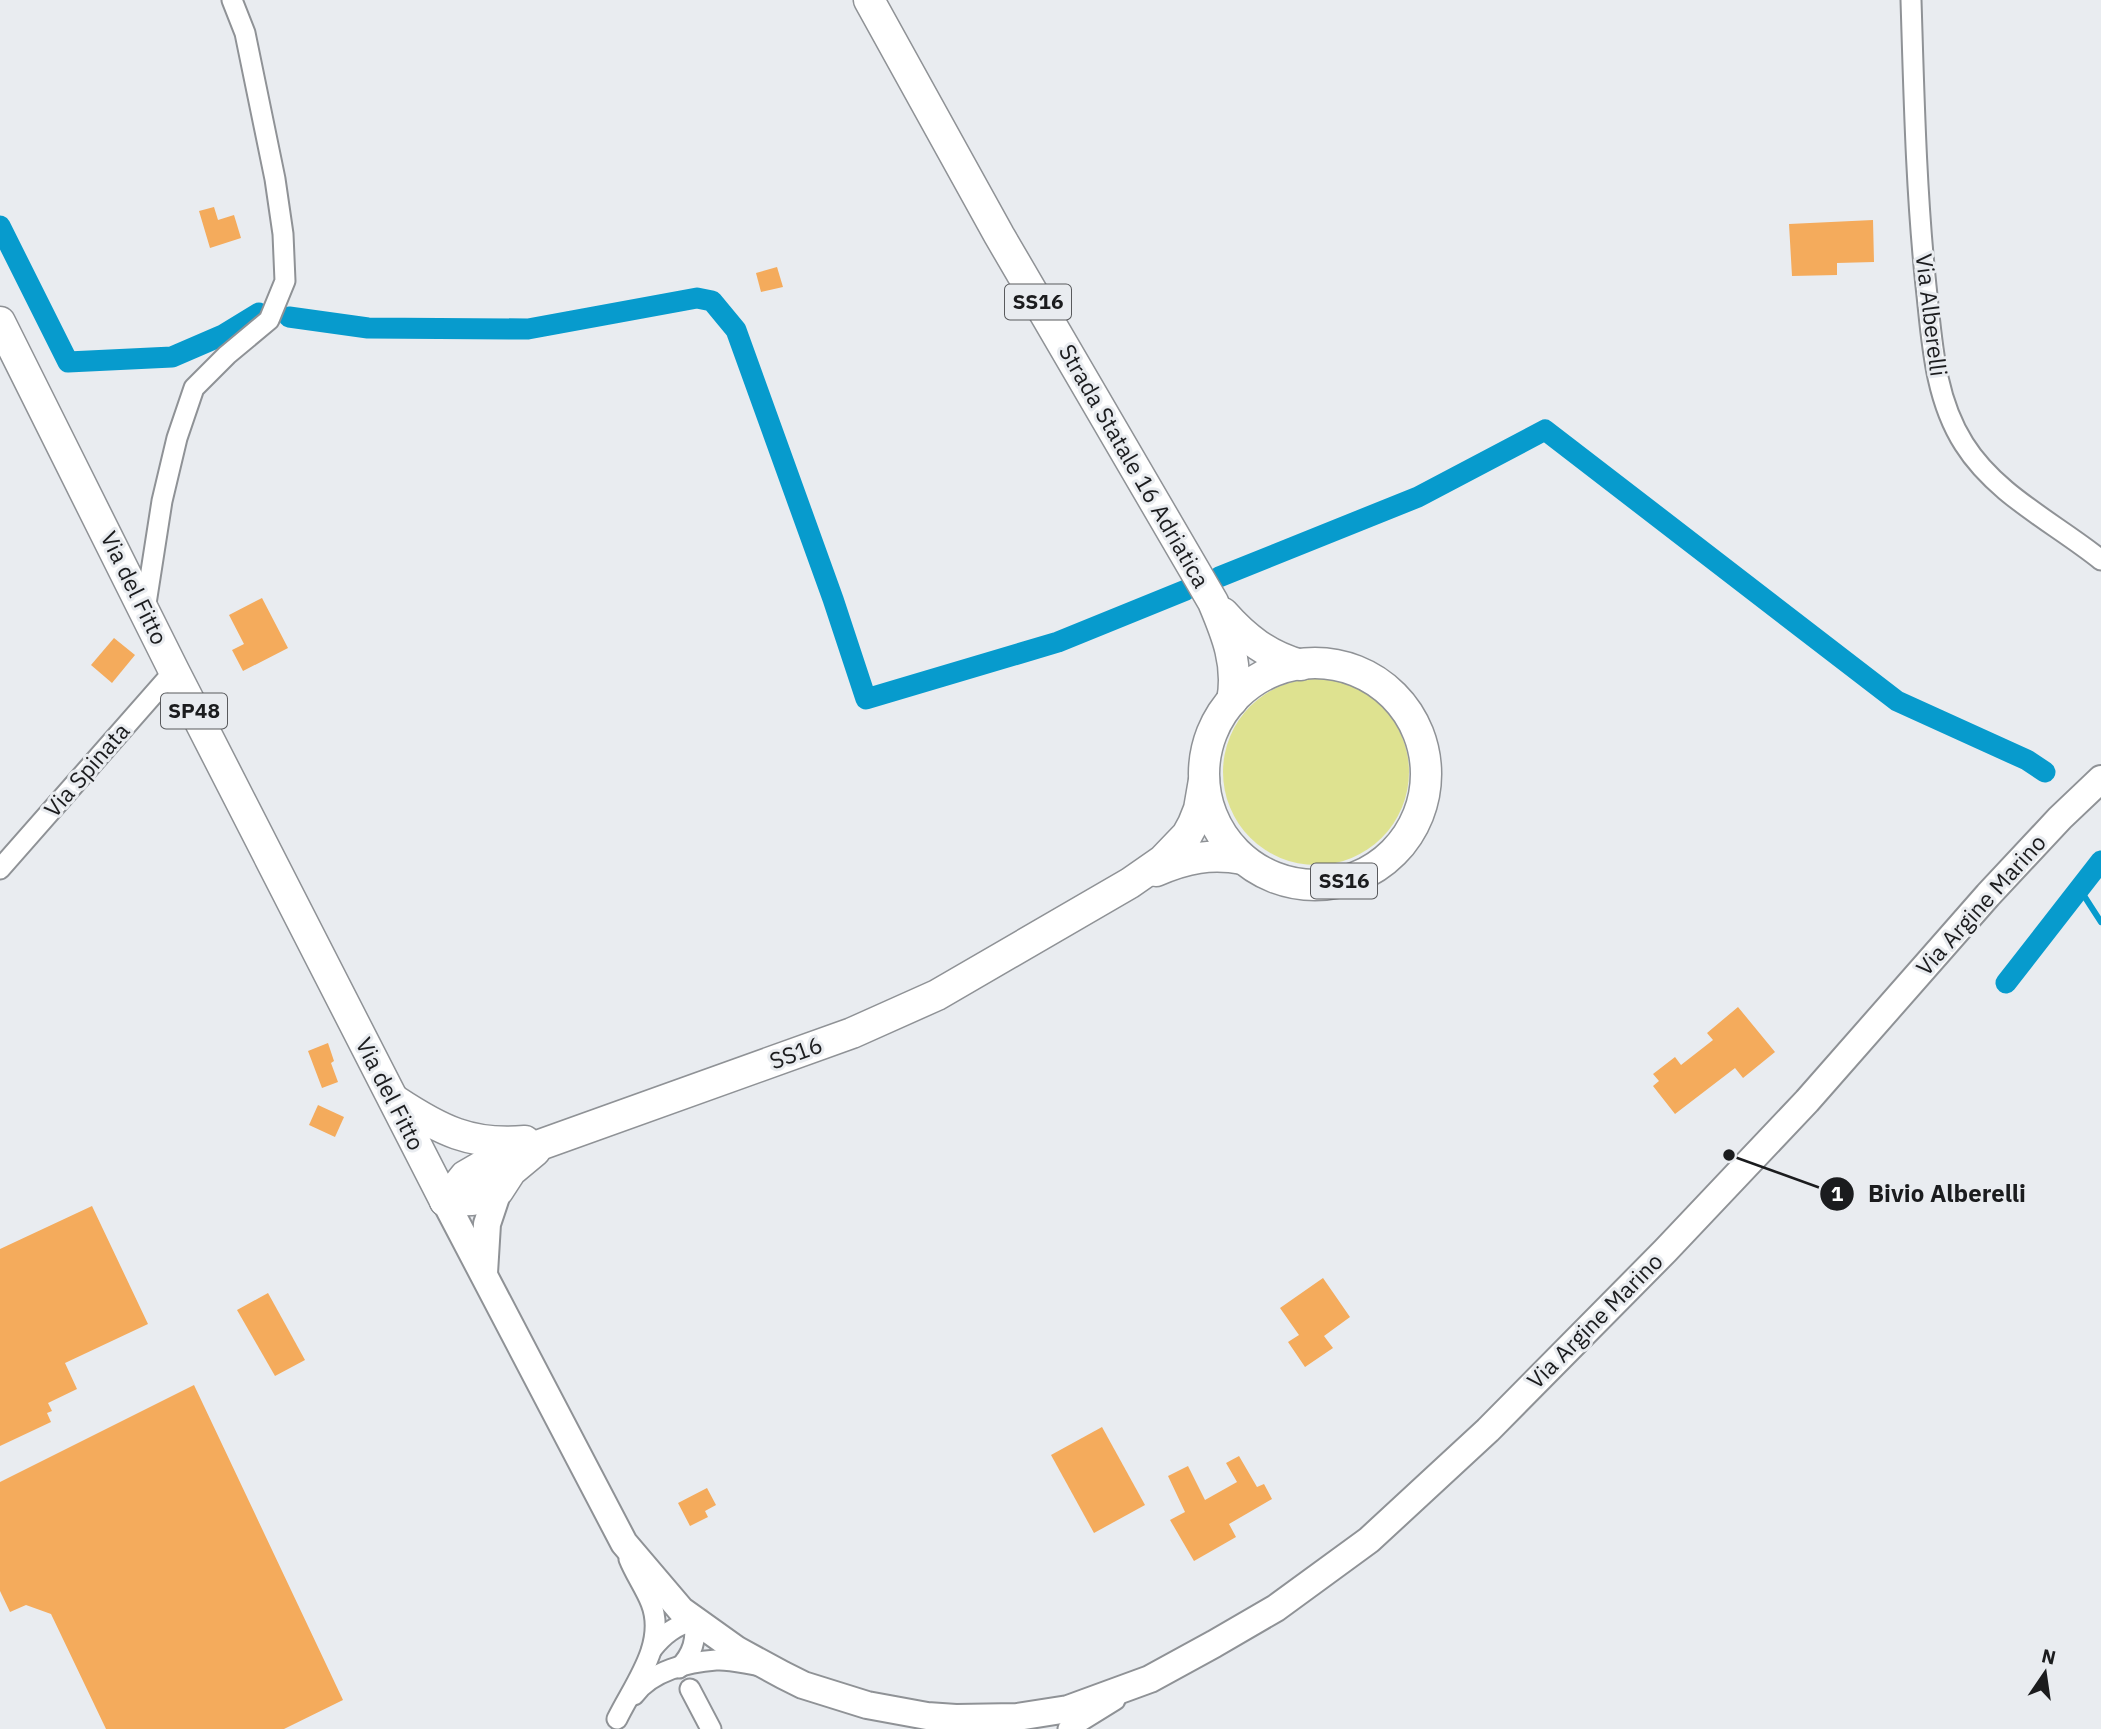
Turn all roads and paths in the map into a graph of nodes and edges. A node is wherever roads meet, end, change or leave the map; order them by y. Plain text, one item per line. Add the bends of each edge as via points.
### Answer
1 (232, 0) edge
2 (869, 0) edge
3 (1911, 0) edge
4 (0, 321) edge
5 (2101, 560) edge
6 (1213, 602) junction
7 (145, 610) junction
8 (1301, 665) junction
9 (174, 671) junction
10 (1232, 701) junction
11 (2101, 779) edge
12 (1204, 780) junction
13 (1243, 859) junction
14 (0, 869) edge
15 (1130, 883) junction
16 (393, 1098) junction
17 (560, 1138) junction
18 (498, 1191) junction
19 (445, 1200) junction
20 (484, 1275) junction
21 (624, 1543) junction
22 (694, 1620) junction
23 (651, 1650) junction
24 (766, 1667) junction
25 (679, 1668) junction
26 (1150, 1679) junction
27 (691, 1689) dead end
28 (936, 1722) edge
29 (614, 1724) edge
30 (989, 1725) edge
31 (711, 1729) edge
32 (1068, 1729) edge

1 - 7 street via 245,33 275,179 285,281 269,320 194,388 162,501
2 - 6 main road, Strada Statale 16 Adriatica / SS16
3 - 5 street, Via Alberelli via 1919,211 1934,359 1946,408 1964,444 1987,474
4 - 7 main road, Via del Fitto / SP48
6 - 8 main road, Strada Statale 16 Adriatica via 1249,640 1281,660
6 - 10 main road, Strada Statale 16 Adriatica via 1232,651
7 - 9 main road, Via del Fitto / SP48
8 - 10 main road, Strada Statale 16 Adriatica / SS16 via 1256,680
8 - 13 main road, Strada Statale 16 Adriatica / SS16 via 1343,667 1362,674 1402,707 1424,754 1424,796 1408,835 1387,858 1342,882 1300,884 1260,871
9 - 14 street, Via Spinata
9 - 16 main road, Via del Fitto / SP48
10 - 12 main road, Strada Statale 16 Adriatica / SS16 via 1210,738
11 - 26 street, Via Argine Marino / SP48 via 1988,895 1807,1101 1488,1430 1369,1540 1276,1608
12 - 13 main road, Strada Statale 16 Adriatica / SS16 via 1220,832
12 - 15 main road, SS16 via 1187,835 1163,860
13 - 15 main road, SS16 via 1191,858
15 - 17 main road, SS16 via 914,1006 852,1033
16 - 17 main road, SS16 via 429,1123 464,1138 506,1143
16 - 19 main road, Via del Fitto / SP48
17 - 18 main road, SS16 via 522,1160
17 - 19 main road, SS16 via 474,1170
18 - 19 main road via 472,1200
18 - 20 street, SS16 via 487,1224
19 - 20 street, Via del Fitto / SP48
20 - 21 street, Via del Fitto / SP48
21 - 22 street, Via del Fitto / SP48
21 - 23 street via 656,1620
22 - 23 street via 667,1632
22 - 24 street, Via del Fitto / SP48
22 - 25 street via 695,1639
23 - 29 street
24 - 25 street via 718,1660
24 - 28 street, Via del Fitto / SP48 via 830,1695
25 - 29 street via 637,1690
26 - 30 street, Via Argine Marino / SP48 via 1068,1709
26 - 32 street
27 - 31 street
28 - 30 street, Via del Fitto / SP48

